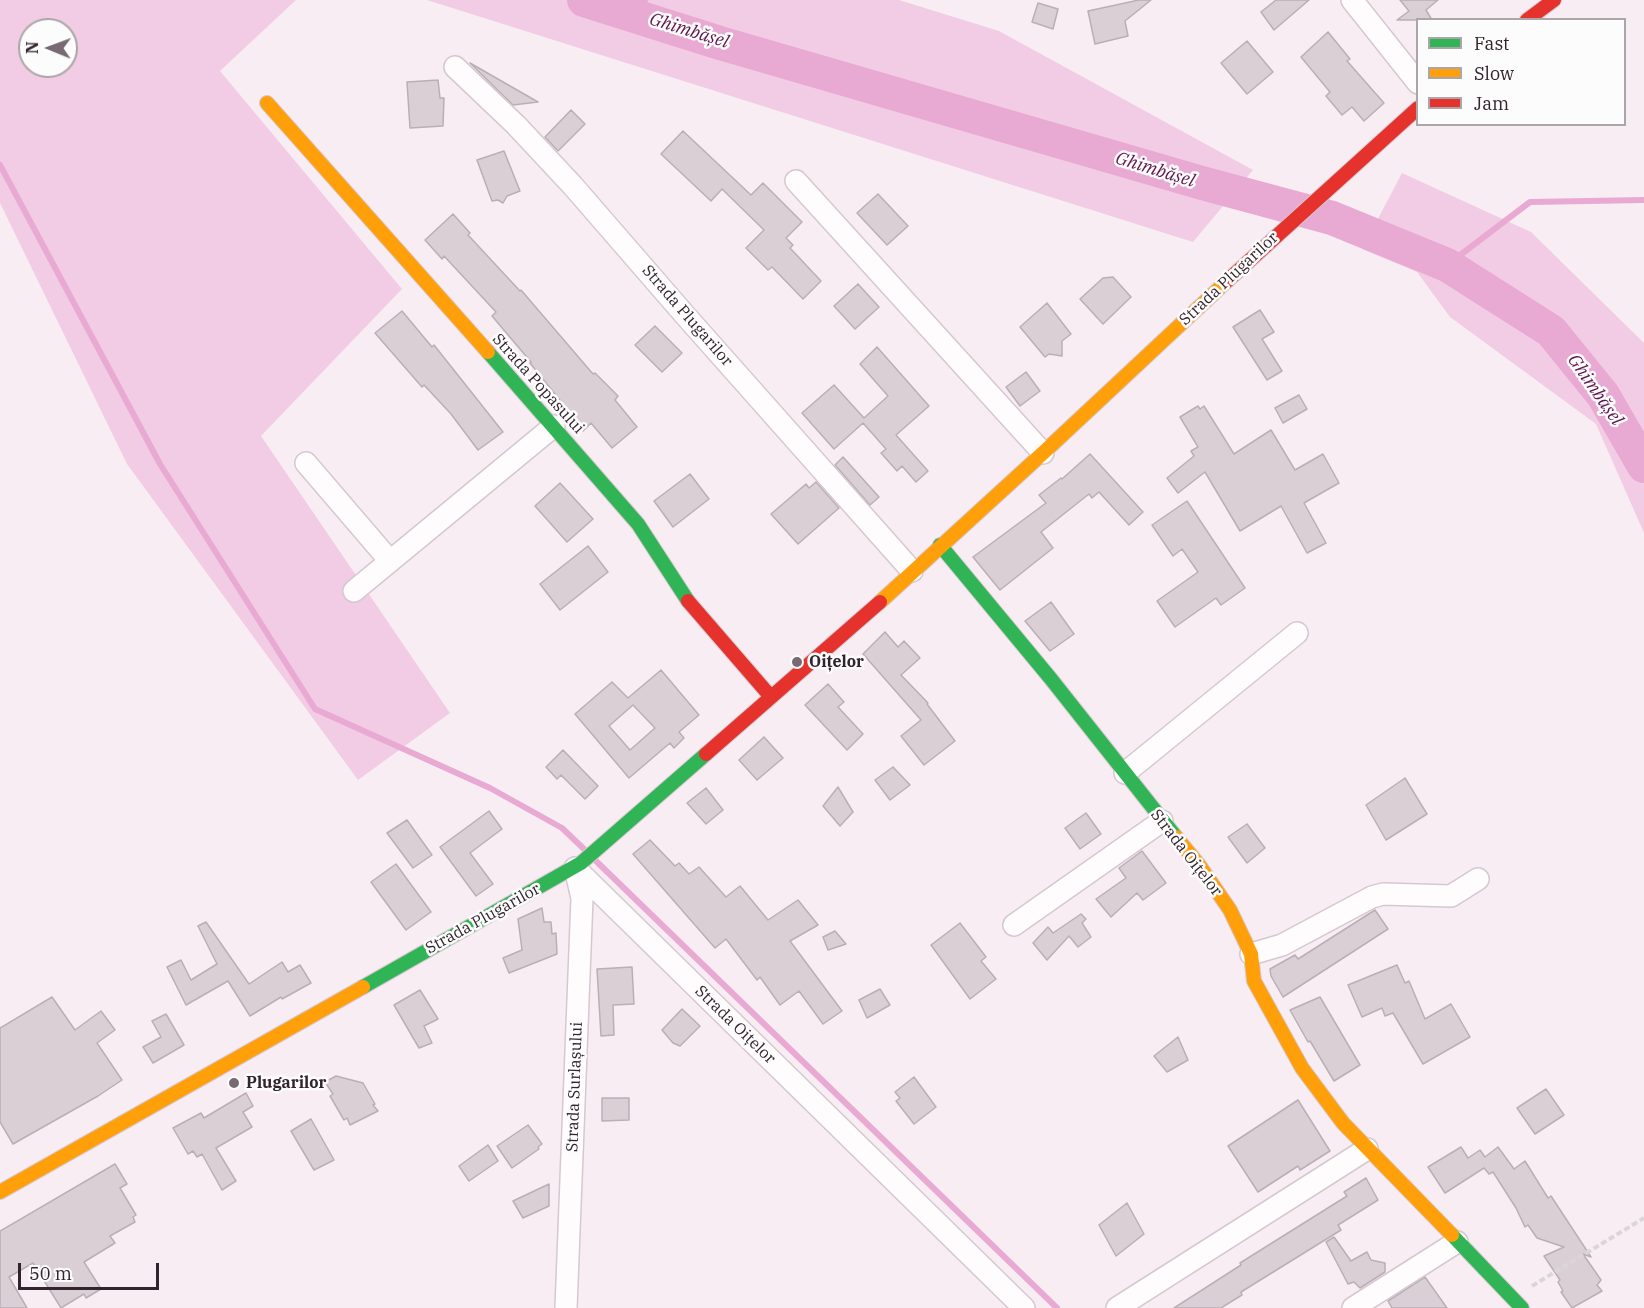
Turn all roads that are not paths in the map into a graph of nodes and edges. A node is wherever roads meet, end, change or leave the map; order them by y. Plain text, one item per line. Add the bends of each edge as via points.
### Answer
1 (1352, 0) edge
2 (1554, 0) edge
3 (1530, 18) edge
4 (455, 67) dead end
5 (1416, 80) edge
6 (267, 103) dead end
7 (1416, 110) edge
8 (796, 181) dead end
9 (554, 426) junction
10 (1043, 453) junction
11 (306, 463) dead end
12 (940, 545) junction
13 (390, 561) junction
14 (912, 571) junction
15 (354, 591) dead end
16 (1297, 633) dead end
17 (771, 697) junction
18 (1125, 773) junction
19 (1162, 821) junction
20 (578, 866) junction
21 (1478, 879) dead end
22 (1014, 925) dead end
23 (1251, 954) junction
24 (1367, 1149) junction
25 (0, 1192) edge
26 (1457, 1242) junction
27 (566, 1308) edge
28 (1024, 1308) edge
29 (1117, 1308) edge
30 (1353, 1308) edge
31 (1522, 1308) edge

1 - 5 street
2 - 3 street
4 - 14 street, Strada Plugarilor via 573,186
6 - 9 street, Strada Popasului
7 - 10 street, Strada Plugarilor via 1281,229
8 - 10 street
9 - 13 street
9 - 17 street, Strada Popasului via 638,524 687,600
10 - 12 street, Strada Plugarilor
11 - 13 street
12 - 14 street, Strada Plugarilor
12 - 18 street, Strada Oițelor
13 - 15 street
14 - 17 street, Strada Plugarilor
16 - 18 street
17 - 20 street, Strada Plugarilor
18 - 19 street, Strada Oițelor
19 - 22 street
19 - 23 street, Strada Oițelor via 1230,910
20 - 25 street, Strada Plugarilor
20 - 27 street, Strada Surlașului via 582,898
20 - 28 street, Strada Oițelor
21 - 23 street via 1451,896 1372,897 1282,945
23 - 24 street, Strada Oițelor via 1254,981 1302,1068
24 - 26 street, Strada Oițelor
24 - 29 street
26 - 30 street
26 - 31 street, Strada Oițelor

